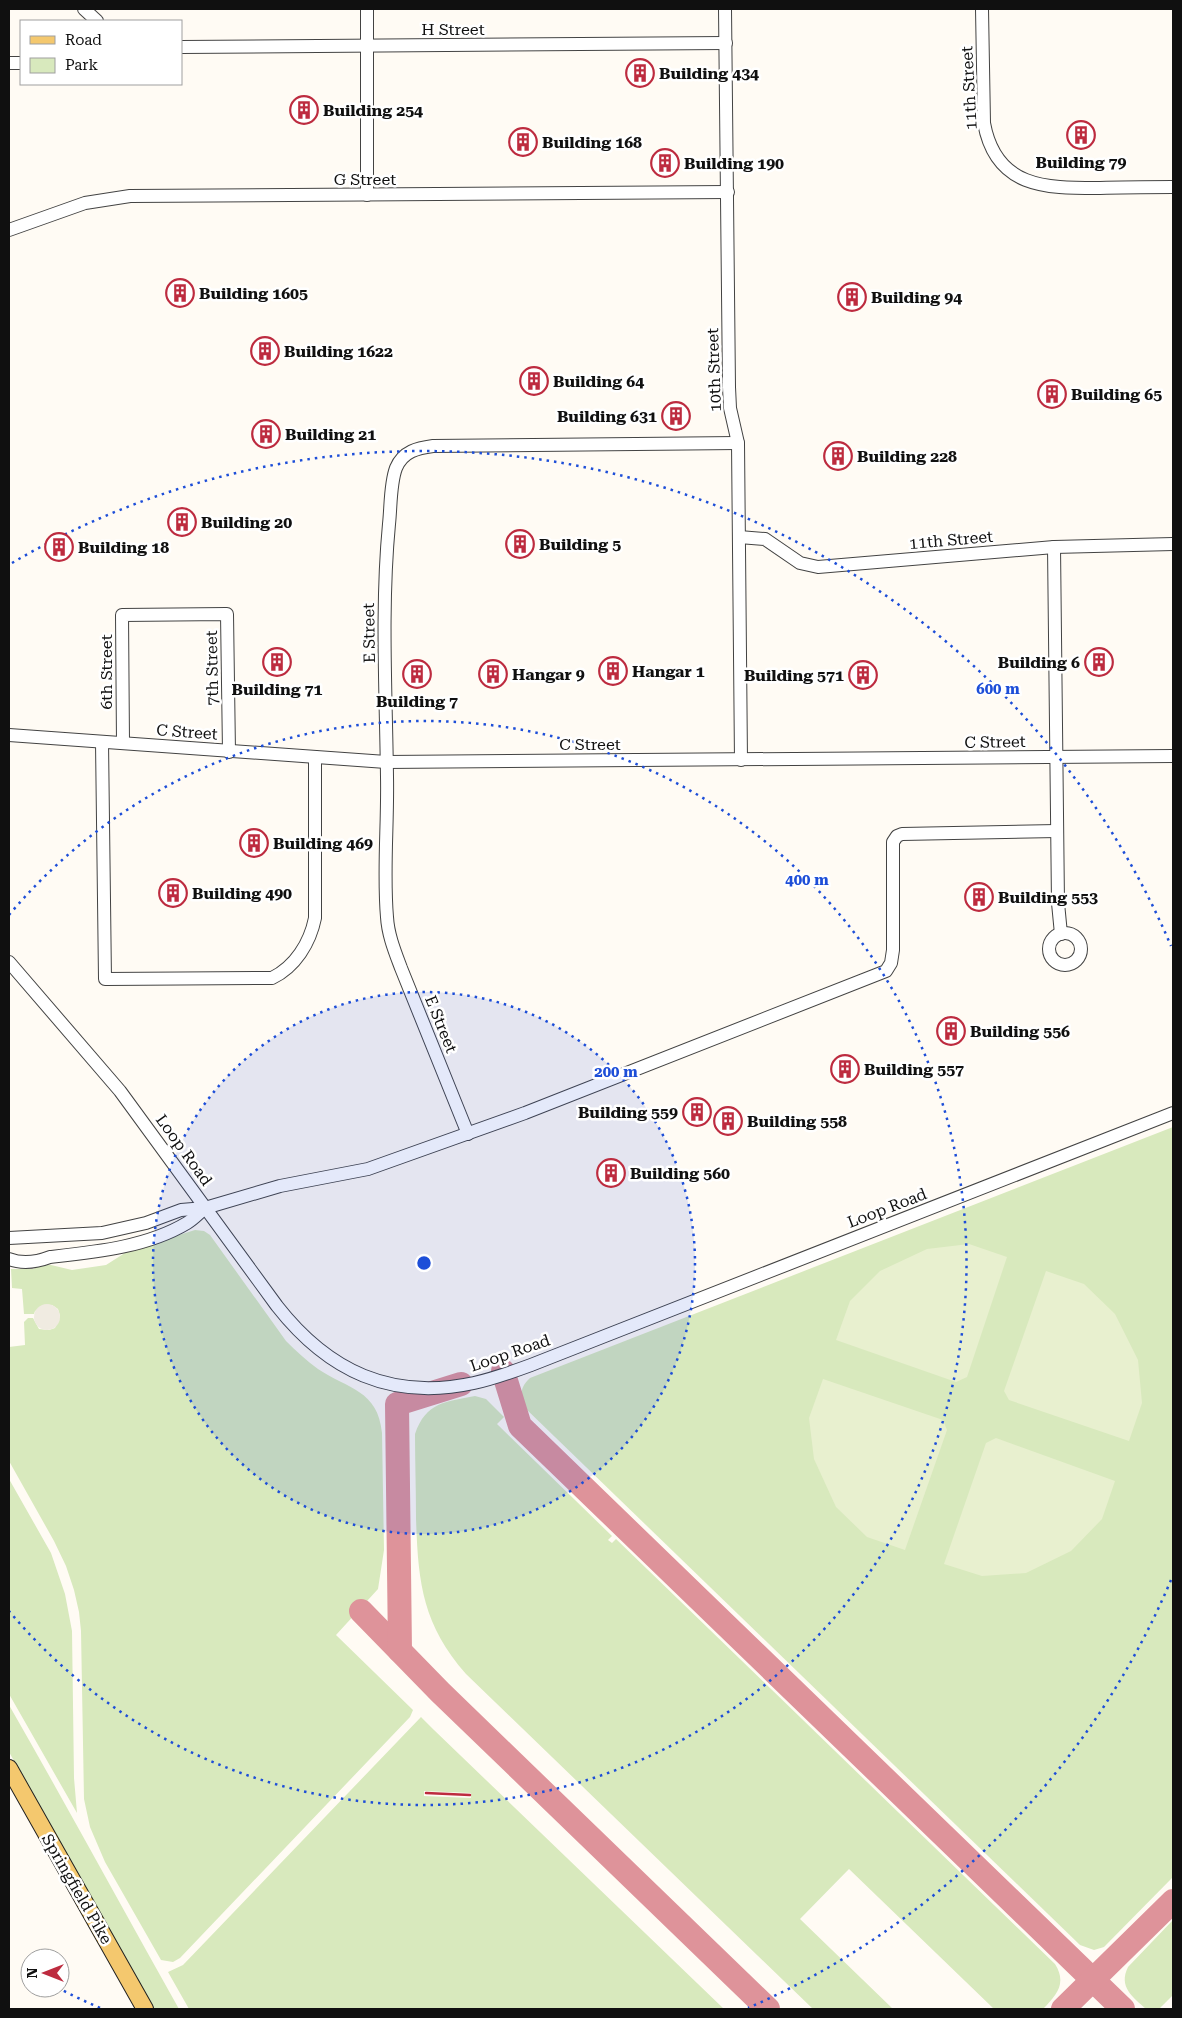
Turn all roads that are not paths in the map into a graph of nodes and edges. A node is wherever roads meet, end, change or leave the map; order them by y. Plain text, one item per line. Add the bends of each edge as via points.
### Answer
1 (84, 9) edge
2 (367, 9) edge
3 (726, 9) edge
4 (982, 9) edge
5 (96, 20) edge
6 (726, 43) junction
7 (367, 46) junction
8 (182, 47) edge
9 (1173, 187) edge
10 (728, 192) junction
11 (367, 195) junction
12 (9, 230) edge
13 (738, 443) junction
14 (739, 537) junction
15 (1173, 544) edge
16 (1054, 547) junction
17 (227, 614) joint
18 (9, 735) edge
19 (102, 742) junction
20 (122, 743) junction
21 (229, 752) junction
22 (1173, 756) edge
23 (315, 757) junction
24 (1056, 757) junction
25 (741, 760) junction
26 (386, 762) junction
27 (1057, 831) junction
28 (1061, 934) dead end
29 (9, 962) edge
30 (1173, 1113) edge
31 (468, 1134) junction
32 (205, 1208) junction
33 (9, 1238) edge
34 (9, 1258) edge
35 (9, 1768) edge
36 (145, 2009) edge

1 - 5 street
2 - 7 street
3 - 6 street, 10th Street
4 - 9 street, 11th Street via 984,123 988,141 1003,163 1022,178 1050,187
6 - 7 street, H Street
6 - 10 street, 10th Street
7 - 8 street, H Street
7 - 11 street
10 - 11 street, G Street
10 - 13 street, 10th Street via 729,387
11 - 12 street, G Street via 118,196 74,206
13 - 14 street, 10th Street
13 - 26 street, E Street via 433,446 414,450 405,456 394,475 386,555
14 - 16 street, 11th Street via 764,539 805,566 818,567
14 - 25 street, 10th Street
15 - 16 street, 11th Street
16 - 24 street
17 - 20 street, 6th Street via 122,615
17 - 21 street, 7th Street
18 - 19 street, C Street
19 - 20 street, C Street
19 - 23 street via 105,979 272,978 292,964 309,938 315,918
20 - 21 street, C Street
21 - 23 street, C Street
22 - 24 street, C Street
23 - 26 street, C Street
24 - 25 street, C Street
24 - 27 street
25 - 26 street, C Street
26 - 31 street, E Street via 386,904 389,932
27 - 28 street
27 - 31 street via 897,836 893,842 893,950 886,971
29 - 32 street, Loop Road via 115,1085
30 - 32 street, Loop Road via 532,1365 488,1380 441,1388 408,1386 370,1378 346,1368 313,1346 277,1306
31 - 32 street via 368,1169 280,1186
32 - 33 street via 181,1210 146,1223 102,1233
32 - 34 street via 188,1223 136,1243 40,1261 14,1262
35 - 36 main road, Springfield Pike

